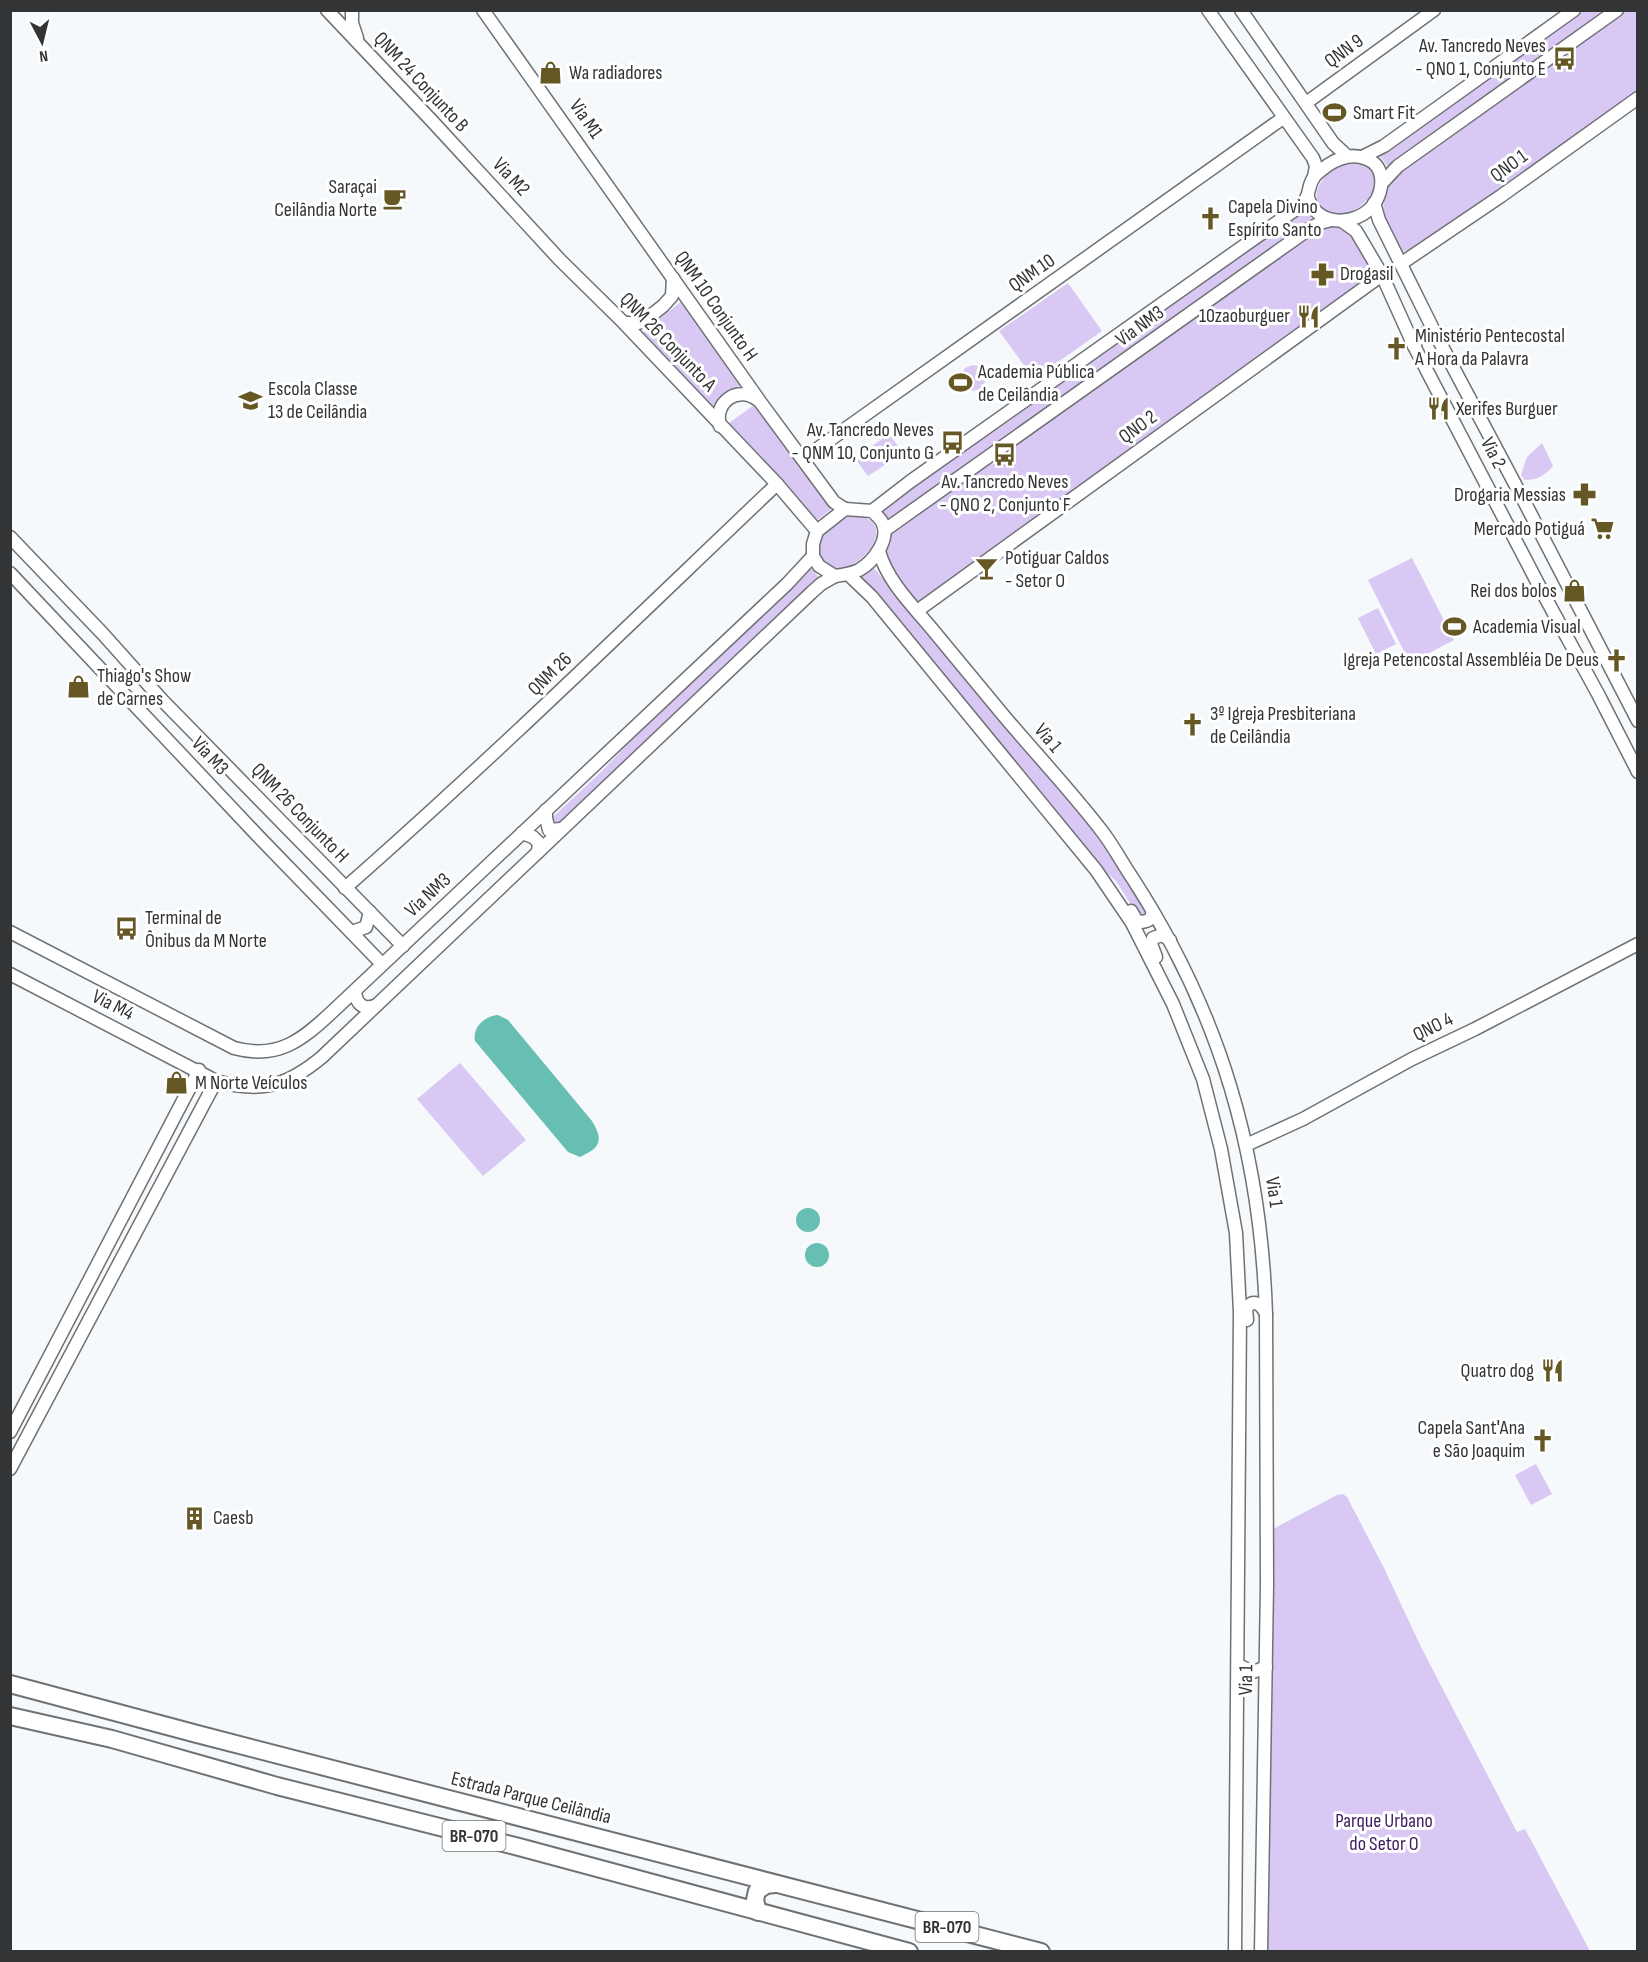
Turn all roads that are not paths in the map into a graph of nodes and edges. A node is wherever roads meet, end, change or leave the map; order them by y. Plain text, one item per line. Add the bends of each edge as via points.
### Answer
1 (327, 10) edge
2 (352, 10) edge
3 (483, 10) edge
4 (1208, 10) edge
5 (1241, 10) edge
6 (1434, 10) edge
7 (1574, 10) edge
8 (1617, 10) edge
9 (359, 44) junction
10 (1638, 98) edge
11 (1306, 103) junction
12 (1283, 118) junction
13 (462, 154) joint
14 (1347, 156) junction
15 (1362, 157) junction
16 (600, 173) joint
17 (1314, 177) junction
18 (1382, 183) junction
19 (1308, 197) junction
20 (1374, 203) junction
21 (1337, 220) junction
22 (530, 227) joint
23 (1402, 263) junction
24 (1382, 275) junction
25 (673, 278) junction
26 (1424, 309) junction
27 (1402, 321) junction
28 (624, 323) junction
29 (1436, 335) junction
30 (1414, 346) junction
31 (760, 403) junction
32 (721, 427) junction
33 (803, 459) junction
34 (777, 484) junction
35 (845, 509) junction
36 (872, 511) junction
37 (885, 530) junction
38 (817, 531) junction
39 (13, 541) edge
40 (879, 551) junction
41 (813, 556) junction
42 (10, 573) edge
43 (848, 574) junction
44 (835, 576) junction
45 (917, 611) junction
46 (1618, 685) junction
47 (1598, 694) junction
48 (162, 700) junction
49 (1631, 708) junction
50 (146, 716) junction
51 (1609, 717) junction
52 (1638, 722) edge
53 (1638, 772) edge
54 (546, 810) junction
55 (561, 830) junction
56 (522, 833) junction
57 (538, 852) junction
58 (1096, 870) junction
59 (345, 888) junction
60 (1152, 910) junction
61 (370, 912) junction
62 (10, 932) edge
63 (352, 932) junction
64 (1170, 940) junction
65 (1638, 944) edge
66 (403, 946) junction
67 (382, 964) junction
68 (10, 974) edge
69 (355, 991) junction
70 (1173, 1004) junction
71 (375, 1006) junction
72 (332, 1012) junction
73 (345, 1035) junction
74 (199, 1070) junction
75 (216, 1081) junction
76 (174, 1118) junction
77 (192, 1128) junction
78 (1246, 1145) junction
79 (1266, 1315) junction
80 (1240, 1380) junction
81 (10, 1432) edge
82 (10, 1469) edge
83 (1238, 1665) junction
84 (1266, 1667) junction
85 (10, 1684) edge
86 (10, 1716) edge
87 (197, 1734) junction
88 (189, 1760) junction
89 (774, 1884) junction
90 (758, 1912) junction
91 (909, 1952) edge
92 (1041, 1952) edge
93 (1235, 1952) edge
94 (1261, 1952) edge

1 - 9 main road, QNM 24 Conjunto B
2 - 9 main road
3 - 16 main road, Via M1
4 - 12 main road
5 - 11 main road
6 - 11 main road, QNN 9
7 - 15 main road via 1384,146
8 - 18 main road via 1398,166
9 - 13 main road, QNM 24 Conjunto B
10 - 23 main road, QNO 1
11 - 14 main road
12 - 17 main road via 1313,158
12 - 33 main road, QNM 10
13 - 22 main road, Via M2
14 - 15 main road
14 - 17 main road
15 - 18 main road via 1378,166
16 - 25 main road, QNM 10 Conjunto H
17 - 19 main road
18 - 20 main road
19 - 21 main road via 1311,207 1321,216
19 - 36 main road, Via NM3
20 - 21 main road via 1360,214
20 - 23 main road, Via 2
21 - 24 main road, Via 2 via 1356,231
21 - 37 main road, Via NM3 via 1309,229
22 - 28 main road, QNM 26 Conjunto A
23 - 26 main road, Via 2
24 - 27 main road, Via 2
24 - 45 main road, QNO 2
25 - 28 main road via 672,296 663,306 644,321
25 - 31 main road, QNM 10 Conjunto H
26 - 27 main road via 1420,318
26 - 29 main road, Via 2
27 - 30 main road, Via 2
28 - 32 main road, QNM 26 Conjunto A
29 - 30 main road via 1427,332 1419,336
29 - 46 main road, Via 2
30 - 47 main road, Via 2
31 - 32 main road via 748,394 728,398 719,411
31 - 33 main road, QNM 10 Conjunto H
32 - 34 main road, QNM 26 Conjunto A
33 - 35 main road via 834,502
34 - 38 main road
34 - 59 main road, QNM 26 via 533,717
35 - 36 main road
35 - 38 main road
36 - 37 main road
37 - 40 main road
38 - 41 main road
39 - 48 main road, QNM 26 Conjunto H
40 - 43 main road via 866,565
40 - 45 main road, Via 1 via 886,571
41 - 44 main road via 819,566
41 - 54 main road, Via NM3
42 - 50 main road, Via M3
43 - 44 main road
43 - 58 main road, Via 1 via 872,597
44 - 55 main road via 811,592
45 - 60 main road, Via 1 via 1101,831
46 - 47 main road via 1612,694
46 - 49 main road, Via 2
47 - 51 main road, Via 2
48 - 50 main road via 159,714
48 - 59 main road, QNM 26 Conjunto H
49 - 51 main road via 1612,710
49 - 52 main road, Via 2
50 - 63 main road, Via M3
51 - 53 main road, Via 2
54 - 55 main road via 549,830
54 - 56 main road, Via NM3
55 - 57 main road
56 - 57 main road via 534,837 539,843
56 - 66 main road, Via NM3
57 - 71 main road
58 - 60 main road via 1114,884 1136,920 1149,920
58 - 70 main road, Via 1 via 1132,923
59 - 61 main road
60 - 64 main road, Via 1
61 - 63 main road via 366,927
61 - 66 main road
62 - 72 main road, Via NM3 via 243,1051 267,1051 296,1043
63 - 67 main road, Via M3
64 - 70 main road via 1158,935 1151,944 1173,988
64 - 78 main road, Via 1 via 1218,1047
65 - 78 main road, QNO 4
66 - 67 main road, Via NM3
67 - 69 main road, Via NM3
68 - 74 main road, Via M4
69 - 71 main road via 360,1005
69 - 72 main road, Via NM3
70 - 80 main road, Via 1 via 1203,1080 1221,1149 1236,1233
71 - 73 main road
72 - 73 main road via 343,1019
73 - 75 main road via 308,1068 276,1084 253,1088
74 - 75 main road
74 - 76 main road
75 - 77 main road
76 - 77 main road
76 - 81 main road
77 - 82 main road
78 - 79 main road, Via 1 via 1264,1261
79 - 80 main road via 1258,1303 1251,1303 1246,1309 1247,1365
79 - 84 main road, Via 1
80 - 83 main road, Via 1
83 - 84 main road via 1253,1672
83 - 93 main road, Via 1
84 - 94 main road, Via 1
85 - 87 highway, Estrada Parque Ceilândia / BR-070
86 - 88 highway, BR-070
87 - 88 highway via 204,1748 200,1756
87 - 89 highway, Estrada Parque Ceilândia / BR-070
88 - 90 highway, BR-070
89 - 90 highway via 757,1891
89 - 92 highway, Estrada Parque Ceilândia / BR-070
90 - 91 highway, BR-070

